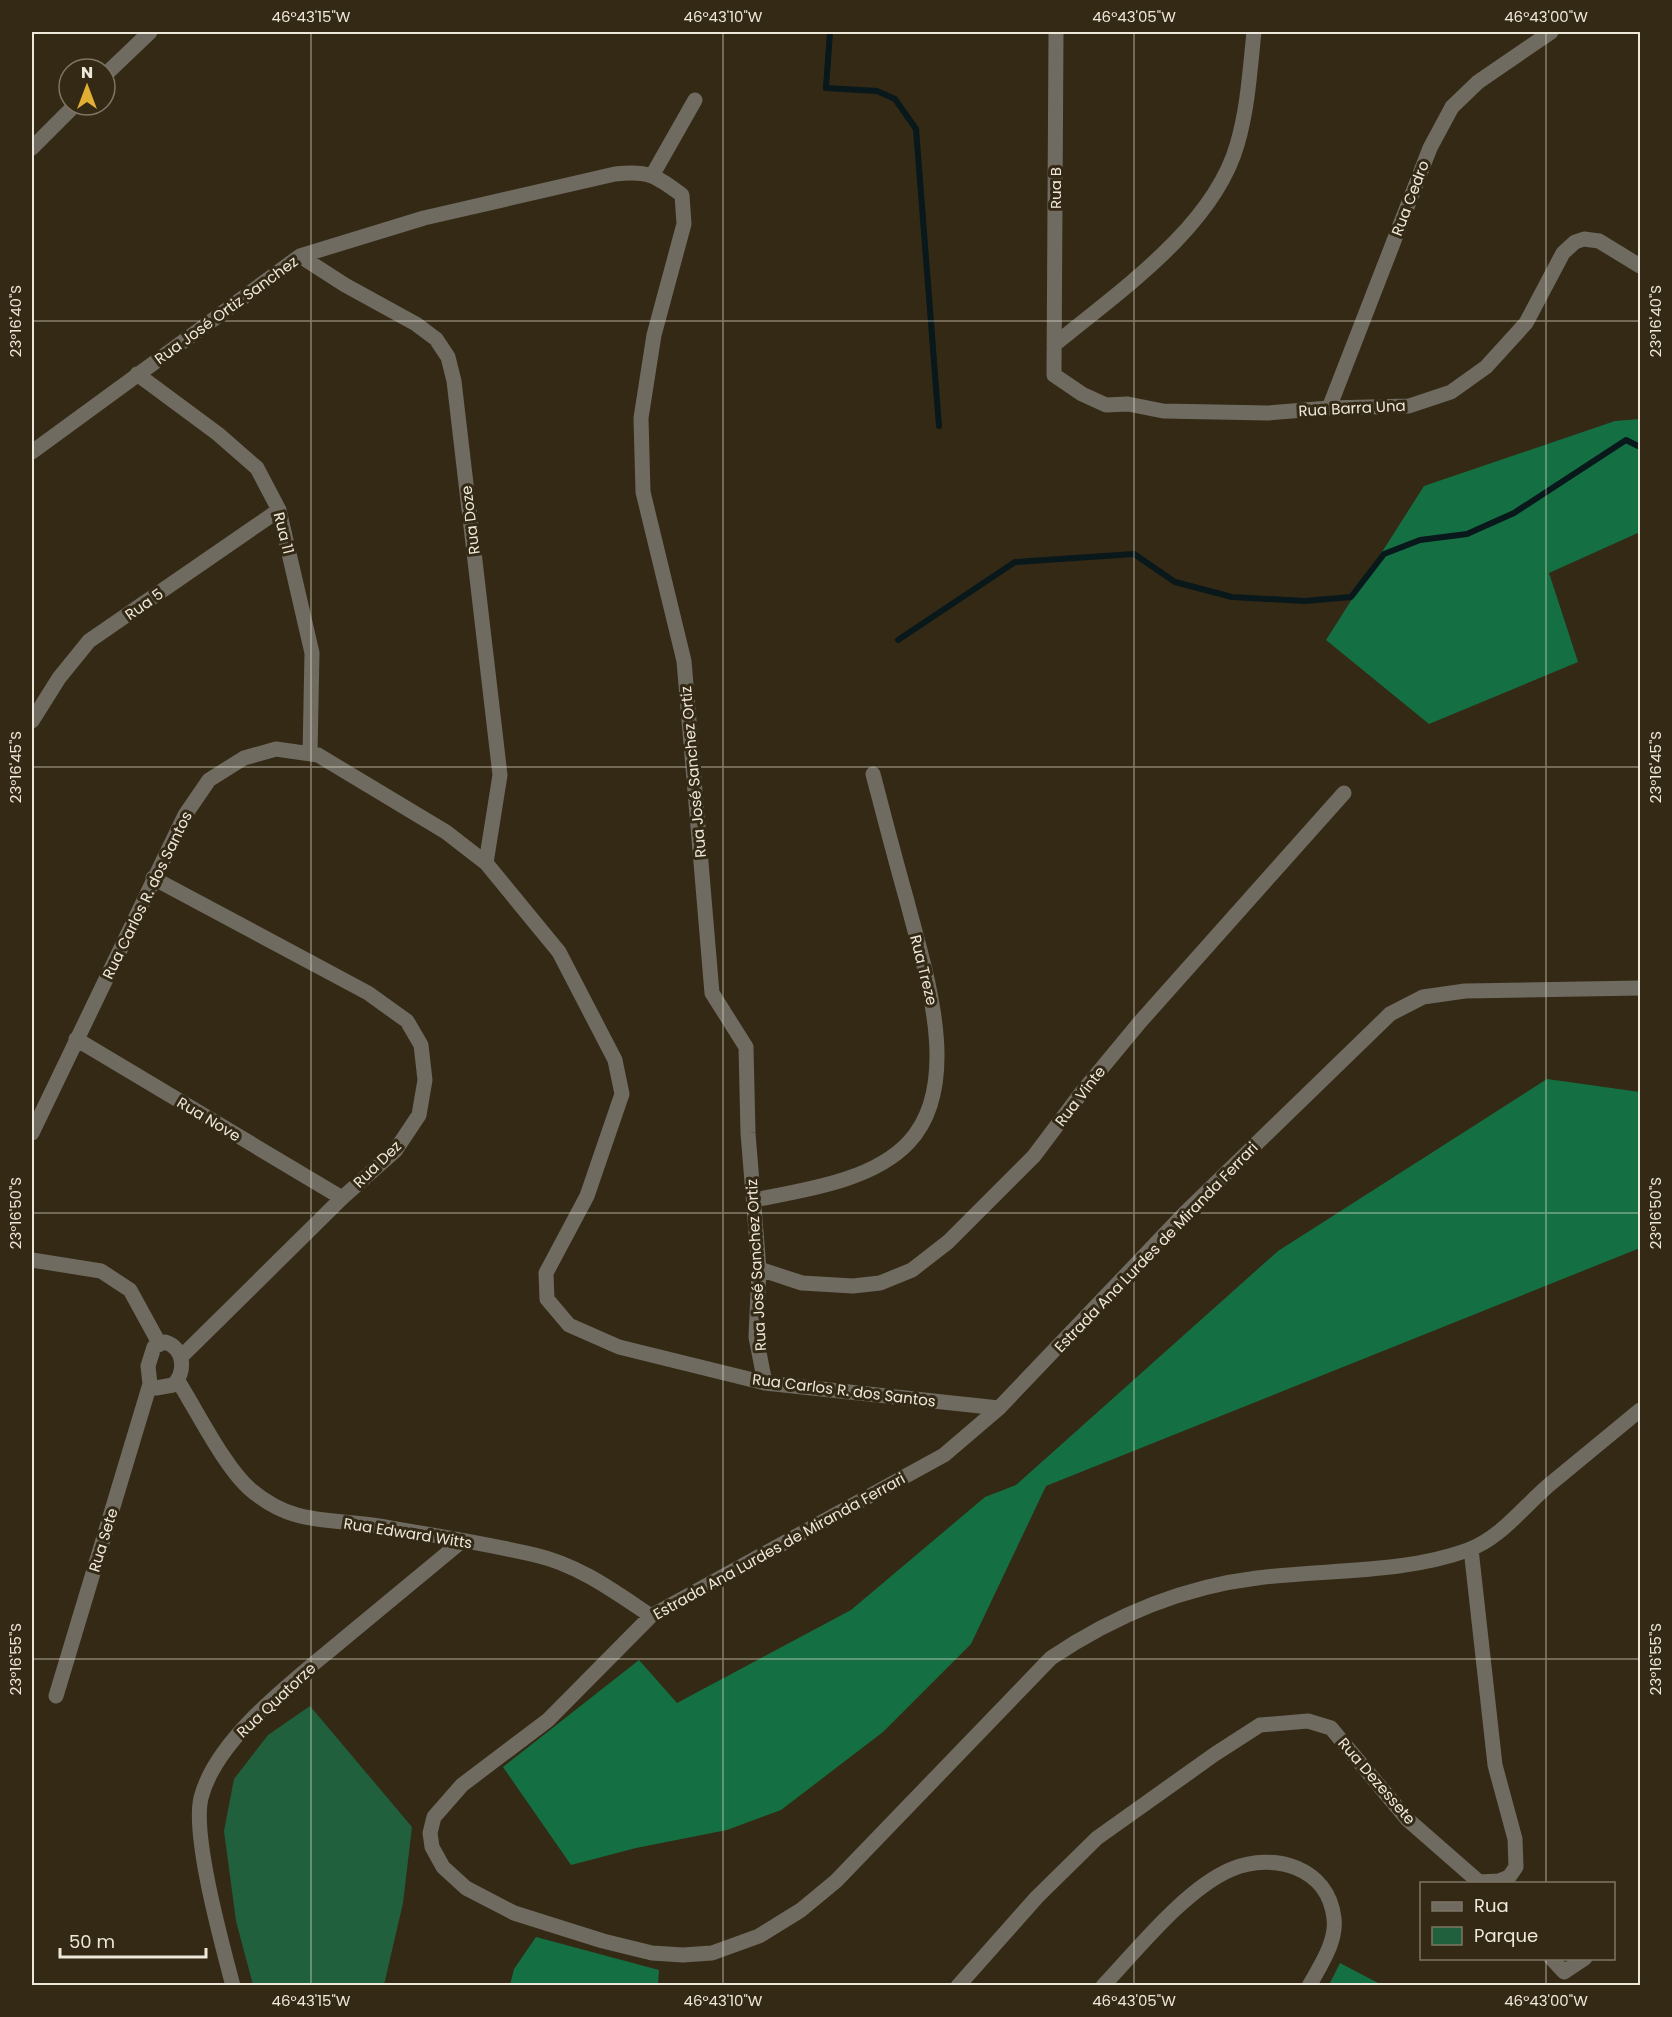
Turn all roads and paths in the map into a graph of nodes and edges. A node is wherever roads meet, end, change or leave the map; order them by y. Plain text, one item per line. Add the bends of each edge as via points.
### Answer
1 (150, 32) edge
2 (1056, 32) edge
3 (1254, 32) edge
4 (1551, 32) edge
5 (117, 64) edge
6 (695, 100) dead end
7 (63, 117) edge
8 (32, 148) edge
9 (653, 174) junction
10 (300, 256) junction
11 (1641, 266) edge
12 (1054, 345) junction
13 (137, 374) junction
14 (1329, 408) junction
15 (32, 452) edge
16 (279, 510) junction
17 (32, 721) edge
18 (310, 754) junction
19 (873, 774) dead end
20 (1344, 792) dead end
21 (486, 862) junction
22 (153, 878) junction
23 (1641, 988) edge
24 (76, 1039) junction
25 (32, 1133) edge
26 (342, 1198) junction
27 (754, 1200) junction
28 (32, 1260) edge
29 (759, 1269) junction
30 (159, 1343) junction
31 (181, 1357) junction
32 (178, 1381) junction
33 (765, 1383) junction
34 (150, 1384) junction
35 (999, 1408) junction
36 (1641, 1410) edge
37 (462, 1541) junction
38 (1471, 1549) junction
39 (651, 1616) junction
40 (56, 1696) dead end
41 (1500, 1882) edge
42 (1552, 1960) edge
43 (1583, 1960) edge
44 (233, 1986) edge
45 (958, 1986) edge
46 (1103, 1986) edge
47 (1309, 1986) edge

1 - 5 street
2 - 12 street, Rua B
3 - 12 street via 1246,107 1237,147 1212,197 1170,249
4 - 14 street, Rua Cedro via 1478,82 1452,106 1430,148
6 - 9 street
7 - 8 street
9 - 10 street, Rua José Ortiz Sanchez via 615,174 424,218
9 - 27 street, Rua José Sanchez Ortiz via 682,195 684,224 654,335 641,418 643,492 684,661 712,993 746,1047
10 - 13 street, Rua José Ortiz Sanchez
10 - 21 street, Rua Doze via 416,324 436,339 448,357 500,775
11 - 14 street, Rua Barra Una via 1599,241 1575,242 1563,253 1526,323 1486,367 1451,392 1409,406
12 - 14 street, Rua Barra Una via 1054,375 1106,405 1256,413
13 - 15 street, Rua José Ortiz Sanchez
13 - 16 street, Rua 11 via 218,434 256,468
16 - 17 street, Rua 5 via 89,641
16 - 18 street, Rua 11 via 312,653
18 - 21 street, Rua Carlos R. dos Santos via 318,755 446,832
18 - 22 street, Rua Carlos R. dos Santos via 276,748 244,759 208,780
19 - 27 street, Rua Treze via 934,1003 938,1058 931,1097 924,1120 909,1142 888,1158 839,1182
20 - 29 street, Rua Vinte via 1140,1022 1034,1156 948,1242 912,1270 880,1283 802,1283
21 - 33 street, Rua Carlos R. dos Santos via 559,952 615,1060 622,1094 587,1196 546,1273 547,1299 568,1325 619,1347
22 - 24 street, Rua Carlos R. dos Santos
22 - 26 street, Rua Dez via 368,993 407,1021 421,1045 425,1080 419,1115 395,1151
23 - 35 street, Estrada Ana Lurdes de Miranda Ferrari via 1465,991 1423,997 1390,1014 1184,1214
24 - 25 street, Rua Carlos R. dos Santos
24 - 26 street, Rua Nove
26 - 31 street, Rua Dez
27 - 29 street, Rua José Sanchez Ortiz
28 - 30 street via 101,1271 130,1290
29 - 33 street, Rua José Sanchez Ortiz via 756,1337
30 - 31 street via 170,1344
30 - 34 street via 150,1355
31 - 32 street
32 - 34 street via 161,1388
32 - 37 street, Rua Edward Witts via 231,1468 250,1489 278,1509 317,1521 376,1526
33 - 35 street, Rua Carlos R. dos Santos
34 - 40 street, Rua Sete
35 - 39 street, Estrada Ana Lurdes de Miranda Ferrari via 944,1455
36 - 38 street, Estrada Ana Lurdes de Miranda Ferrari via 1547,1486 1507,1525
37 - 39 street, Rua Edward Witts via 537,1555 575,1568
37 - 44 street, Rua Quatorze via 283,1690 240,1732 211,1771 201,1798 199,1829
38 - 39 street, Estrada Ana Lurdes de Miranda Ferrari via 1429,1562 1254,1578 1140,1608 1089,1633 1051,1658 836,1881 801,1910 759,1936 712,1953 652,1953 514,1913 466,1888 443,1867 432,1847 434,1817 462,1785 548,1720
38 - 41 street, Rua Dezessete via 1496,1765 1515,1839 1516,1867
41 - 45 street, Rua Dezessete via 1479,1882 1407,1819 1331,1728 1308,1720 1260,1725 1097,1838 1037,1897
42 - 43 street via 1564,1972
46 - 47 street via 1206,1883 1232,1869 1257,1862 1290,1864 1313,1875 1327,1894 1334,1918 1332,1941

